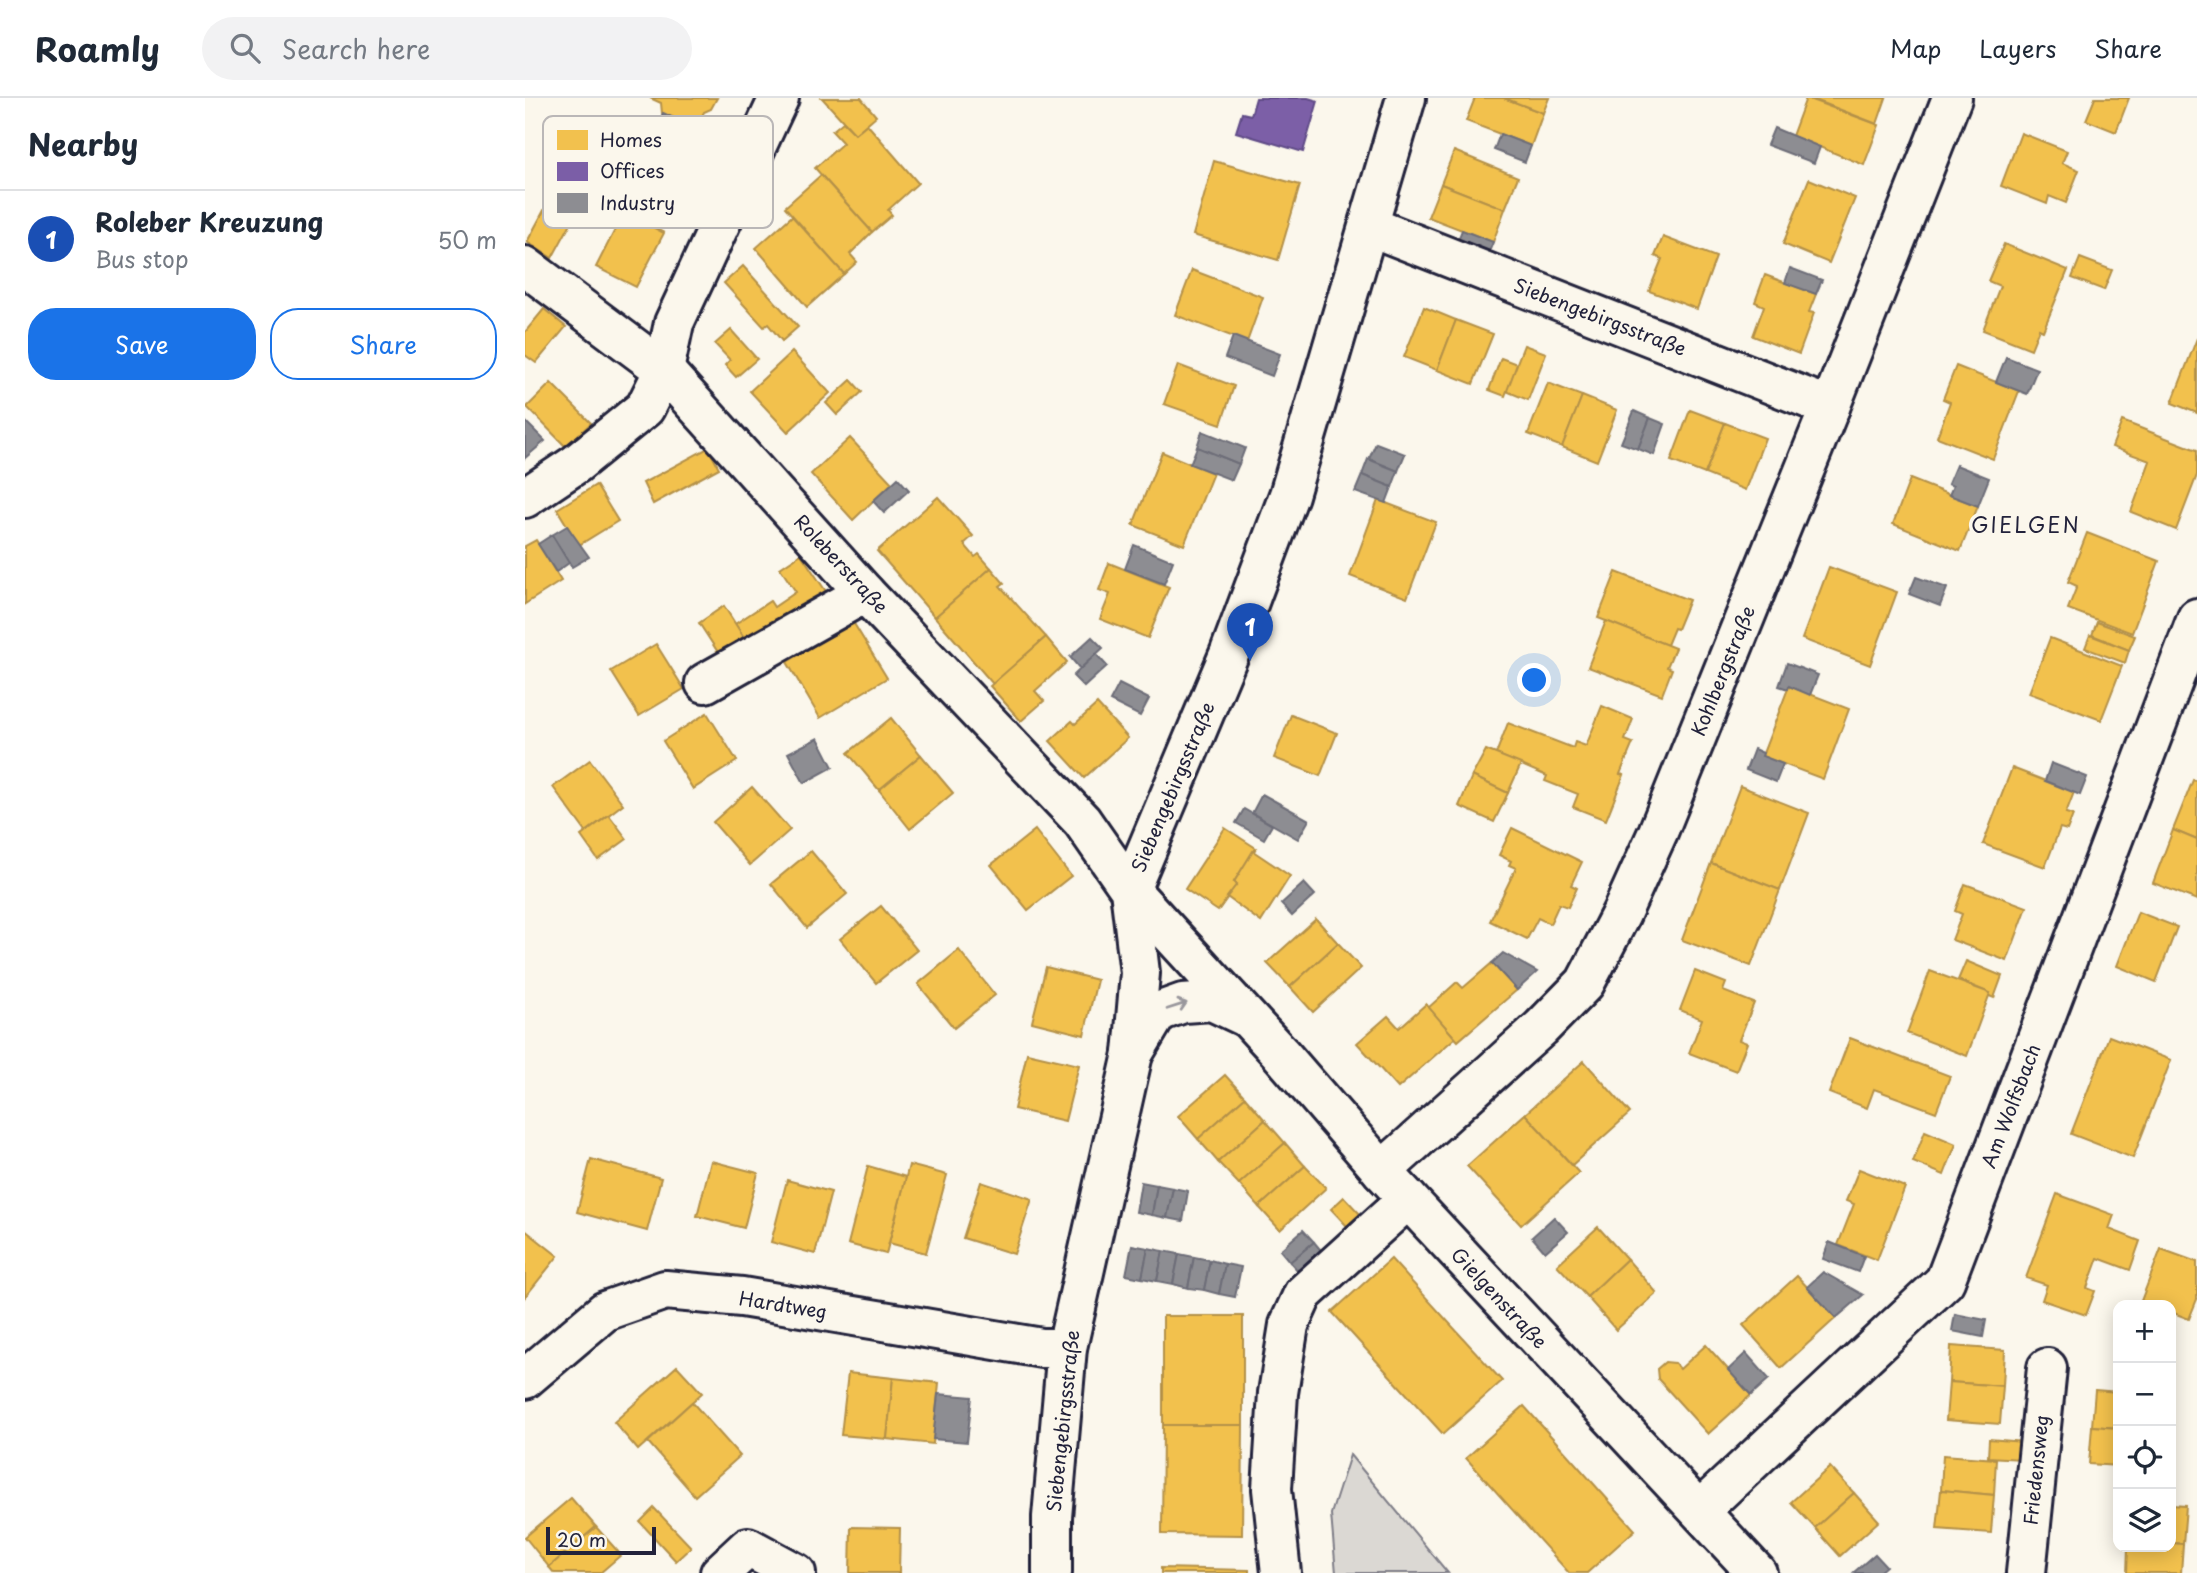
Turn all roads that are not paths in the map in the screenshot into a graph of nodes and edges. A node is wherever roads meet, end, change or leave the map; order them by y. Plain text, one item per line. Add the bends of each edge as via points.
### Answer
1 (779, 98) edge
2 (1406, 98) edge
3 (1952, 98) edge
4 (771, 116) edge
5 (1369, 226) junction
6 (718, 228) edge
7 (525, 267) edge
8 (664, 370) junction
9 (1830, 407) junction
10 (525, 498) edge
11 (865, 593) junction
12 (2197, 618) edge
13 (705, 683) dead end
14 (1129, 890) junction
15 (1247, 1017) junction
16 (1133, 1054) junction
17 (1382, 1171) junction
18 (1408, 1199) junction
19 (1067, 1348) junction
20 (2047, 1368) dead end
21 (525, 1379) edge
22 (1700, 1510) junction
23 (720, 1573) edge
24 (796, 1573) edge
25 (1052, 1573) edge
26 (1281, 1573) edge
27 (1757, 1573) edge
28 (2026, 1573) edge

1 - 4 street
2 - 5 street, Siebengebirgsstraße
3 - 9 street, Kohlbergstraße
5 - 9 street, Siebengebirgsstraße
5 - 14 street, Siebengebirgsstraße via 1289,495 1230,652
6 - 8 street via 674,323
7 - 8 street, Roleberstraße
8 - 10 street via 645,408
8 - 11 street, Roleberstraße
9 - 17 street, Kohlbergstraße via 1658,832 1585,983
11 - 13 street
11 - 14 street, Roleberstraße via 1082,821
12 - 22 street, Am Wolfsbach via 1945,1281
14 - 15 street, Gielgenstraße
14 - 16 street, Siebengebirgsstraße via 1140,973
16 -> 15 street, Gielgenstraße via 1158,1013 1183,1003 1212,1001
15 - 17 street, Gielgenstraße
16 - 19 street, Siebengebirgsstraße
17 - 18 street, Gielgenstraße
18 - 22 street, Gielgenstraße
18 - 26 street via 1303,1294 1289,1325 1278,1393 1272,1489
19 - 21 street, Hardtweg via 1042,1348 742,1297 665,1290 605,1311
19 - 25 street, Siebengebirgsstraße via 1052,1517
20 - 28 street, Friedensweg
22 - 27 street, Gielgenstraße
23 - 24 street via 748,1547

